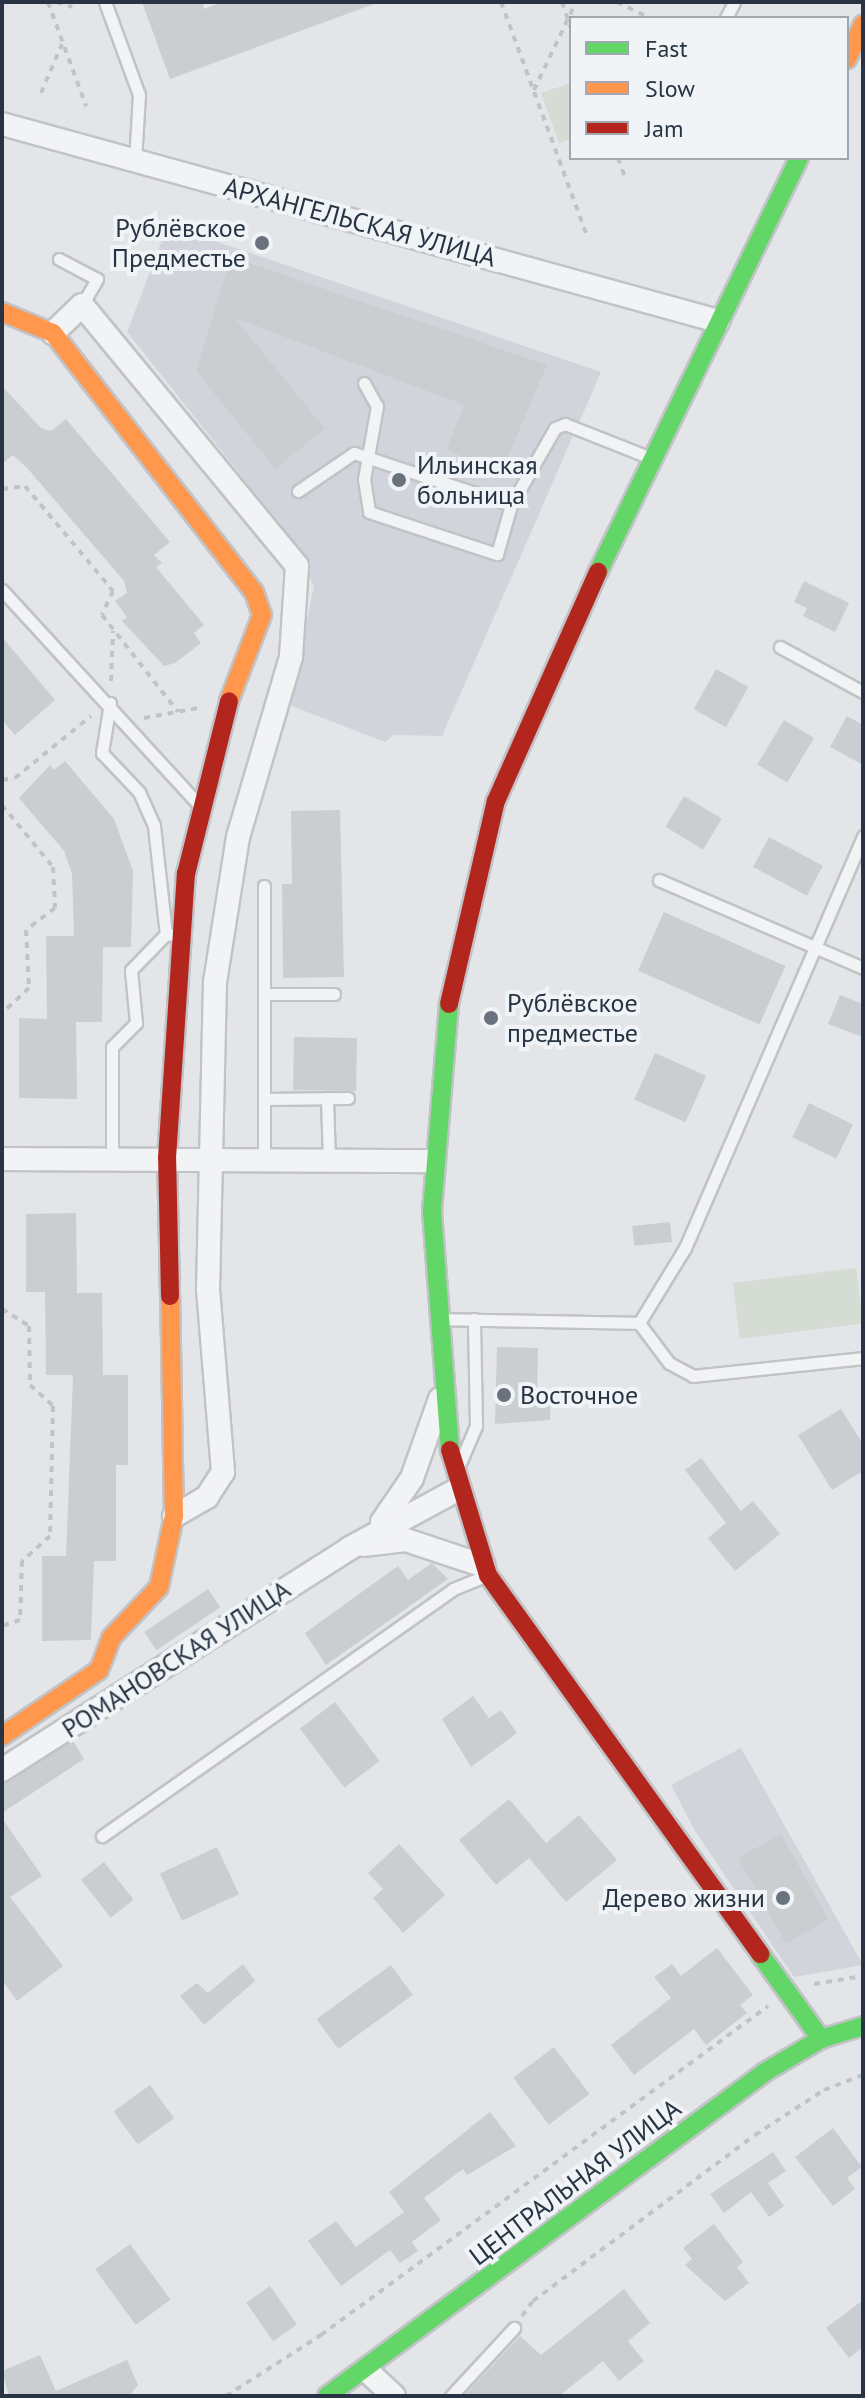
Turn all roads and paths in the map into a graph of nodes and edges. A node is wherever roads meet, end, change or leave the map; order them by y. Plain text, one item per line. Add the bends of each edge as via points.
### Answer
1 (48, 2) edge
2 (57, 2) edge
3 (105, 2) edge
4 (501, 2) edge
5 (562, 2) edge
6 (617, 2) edge
7 (72, 7) dead end
8 (646, 16) edge
9 (568, 19) junction
10 (569, 22) edge
11 (863, 25) edge
12 (63, 42) junction
13 (849, 55) edge
14 (534, 90) junction
15 (41, 93) dead end
16 (86, 106) dead end
17 (2, 124) edge
18 (135, 160) junction
19 (619, 160) edge
20 (798, 160) edge
21 (625, 177) dead end
22 (587, 236) dead end
23 (59, 259) dead end
24 (82, 305) junction
25 (2, 312) edge
26 (718, 321) junction
27 (53, 333) junction
28 (364, 383) dead end
29 (367, 457) junction
30 (651, 458) junction
31 (2, 489) edge
32 (298, 491) dead end
33 (511, 505) junction
34 (2, 590) edge
35 (296, 611) junction
36 (262, 615) junction
37 (113, 631) junction
38 (780, 647) dead end
39 (863, 692) edge
40 (110, 703) junction
41 (178, 712) dead end
42 (2, 805) edge
43 (201, 807) junction
44 (863, 836) edge
45 (659, 880) dead end
46 (264, 886) dead end
47 (174, 935) junction
48 (815, 947) junction
49 (863, 968) edge
50 (264, 994) junction
51 (334, 994) dead end
52 (2, 1013) edge
53 (327, 1098) junction
54 (348, 1098) dead end
55 (264, 1099) junction
56 (112, 1158) junction
57 (167, 1158) junction
58 (2, 1159) edge
59 (207, 1159) junction
60 (264, 1160) junction
61 (329, 1160) junction
62 (433, 1161) junction
63 (2, 1309) edge
64 (434, 1319) junction
65 (474, 1319) junction
66 (639, 1323) junction
67 (863, 1358) edge
68 (441, 1397) junction
69 (456, 1483) junction
70 (174, 1516) junction
71 (350, 1548) junction
72 (486, 1570) junction
73 (2, 1626) edge
74 (2, 1736) edge
75 (2, 1770) edge
76 (102, 1836) dead end
77 (863, 1976) edge
78 (785, 1994) junction
79 (863, 2026) edge
80 (821, 2039) junction
81 (863, 2075) edge
82 (514, 2328) joint
83 (366, 2370) junction
84 (226, 2396) edge
85 (327, 2396) edge
86 (394, 2396) edge
87 (451, 2396) edge

1 - 12 path
2 - 7 path
3 - 18 lane via 139,95
4 - 14 path
5 - 9 path
6 - 8 path
9 - 10 path
9 - 14 path
11 - 13 street
12 - 15 path
12 - 16 path
14 - 22 path
17 - 18 street, АРХАНГЕЛЬСКАЯ УЛИЦА
18 - 26 street, АРХАНГЕЛЬСКАЯ УЛИЦА
19 - 21 path
20 - 26 street
23 - 24 lane via 97,279
24 - 27 street
24 - 35 street via 297,566
25 - 27 street
26 - 30 street
27 - 36 street via 254,592
28 - 29 lane via 377,406
29 - 32 lane via 341,455
29 - 33 lane
29 - 33 lane via 369,512 497,554
30 - 33 lane via 565,424 555,428
30 - 62 street via 496,801 447,1015
31 - 37 path via 25,486 113,591 102,615
34 - 40 lane
35 - 36 street
35 - 59 street via 291,657 238,837 215,982
36 - 43 street via 226,708
37 - 40 path
37 - 41 path
38 - 39 lane
40 - 43 lane
40 - 47 lane via 102,753 139,792 154,826
42 - 52 path via 53,867 55,908 26,930 29,988
43 - 47 street
44 - 48 lane
45 - 48 lane
46 - 50 lane
47 - 56 lane via 131,970 136,1023 112,1047
47 - 57 street
48 - 49 lane
48 - 66 lane via 685,1248
50 - 51 lane
50 - 55 lane
53 - 54 lane
53 - 55 lane
53 - 61 lane
55 - 60 lane
56 - 57 street
56 - 58 street
57 - 59 street
57 - 70 street
59 - 60 street
59 - 70 street via 223,1472 207,1497
60 - 61 street
61 - 62 street
62 - 64 street
63 - 73 path via 29,1326 30,1385 53,1406 50,1536 22,1561 20,1620
64 - 65 lane
64 - 68 street
65 - 66 lane
65 - 69 lane via 476,1426
66 - 67 lane via 669,1363 693,1376
68 - 69 street
68 - 71 street, РОМАНОВСКАЯ УЛИЦА via 402,1498
69 - 71 street, РОМАНОВСКАЯ УЛИЦА
69 - 72 street
70 - 74 street via 159,1587 111,1638 99,1670
71 - 72 street, РОМАНОВСКАЯ УЛИЦА via 406,1540
71 - 75 street, РОМАНОВСКАЯ УЛИЦА
72 - 76 lane
72 - 78 street
77 - 78 path
78 - 80 street
78 - 84 path via 321,2335
79 - 80 street, ЦЕНТРАЛЬНАЯ УЛИЦА
80 - 83 street, ЦЕНТРАЛЬНАЯ УЛИЦА via 765,2072
81 - 82 path via 824,2090 755,2135 533,2301
82 - 87 lane
83 - 85 street, ЦЕНТРАЛЬНАЯ УЛИЦА
83 - 86 street

